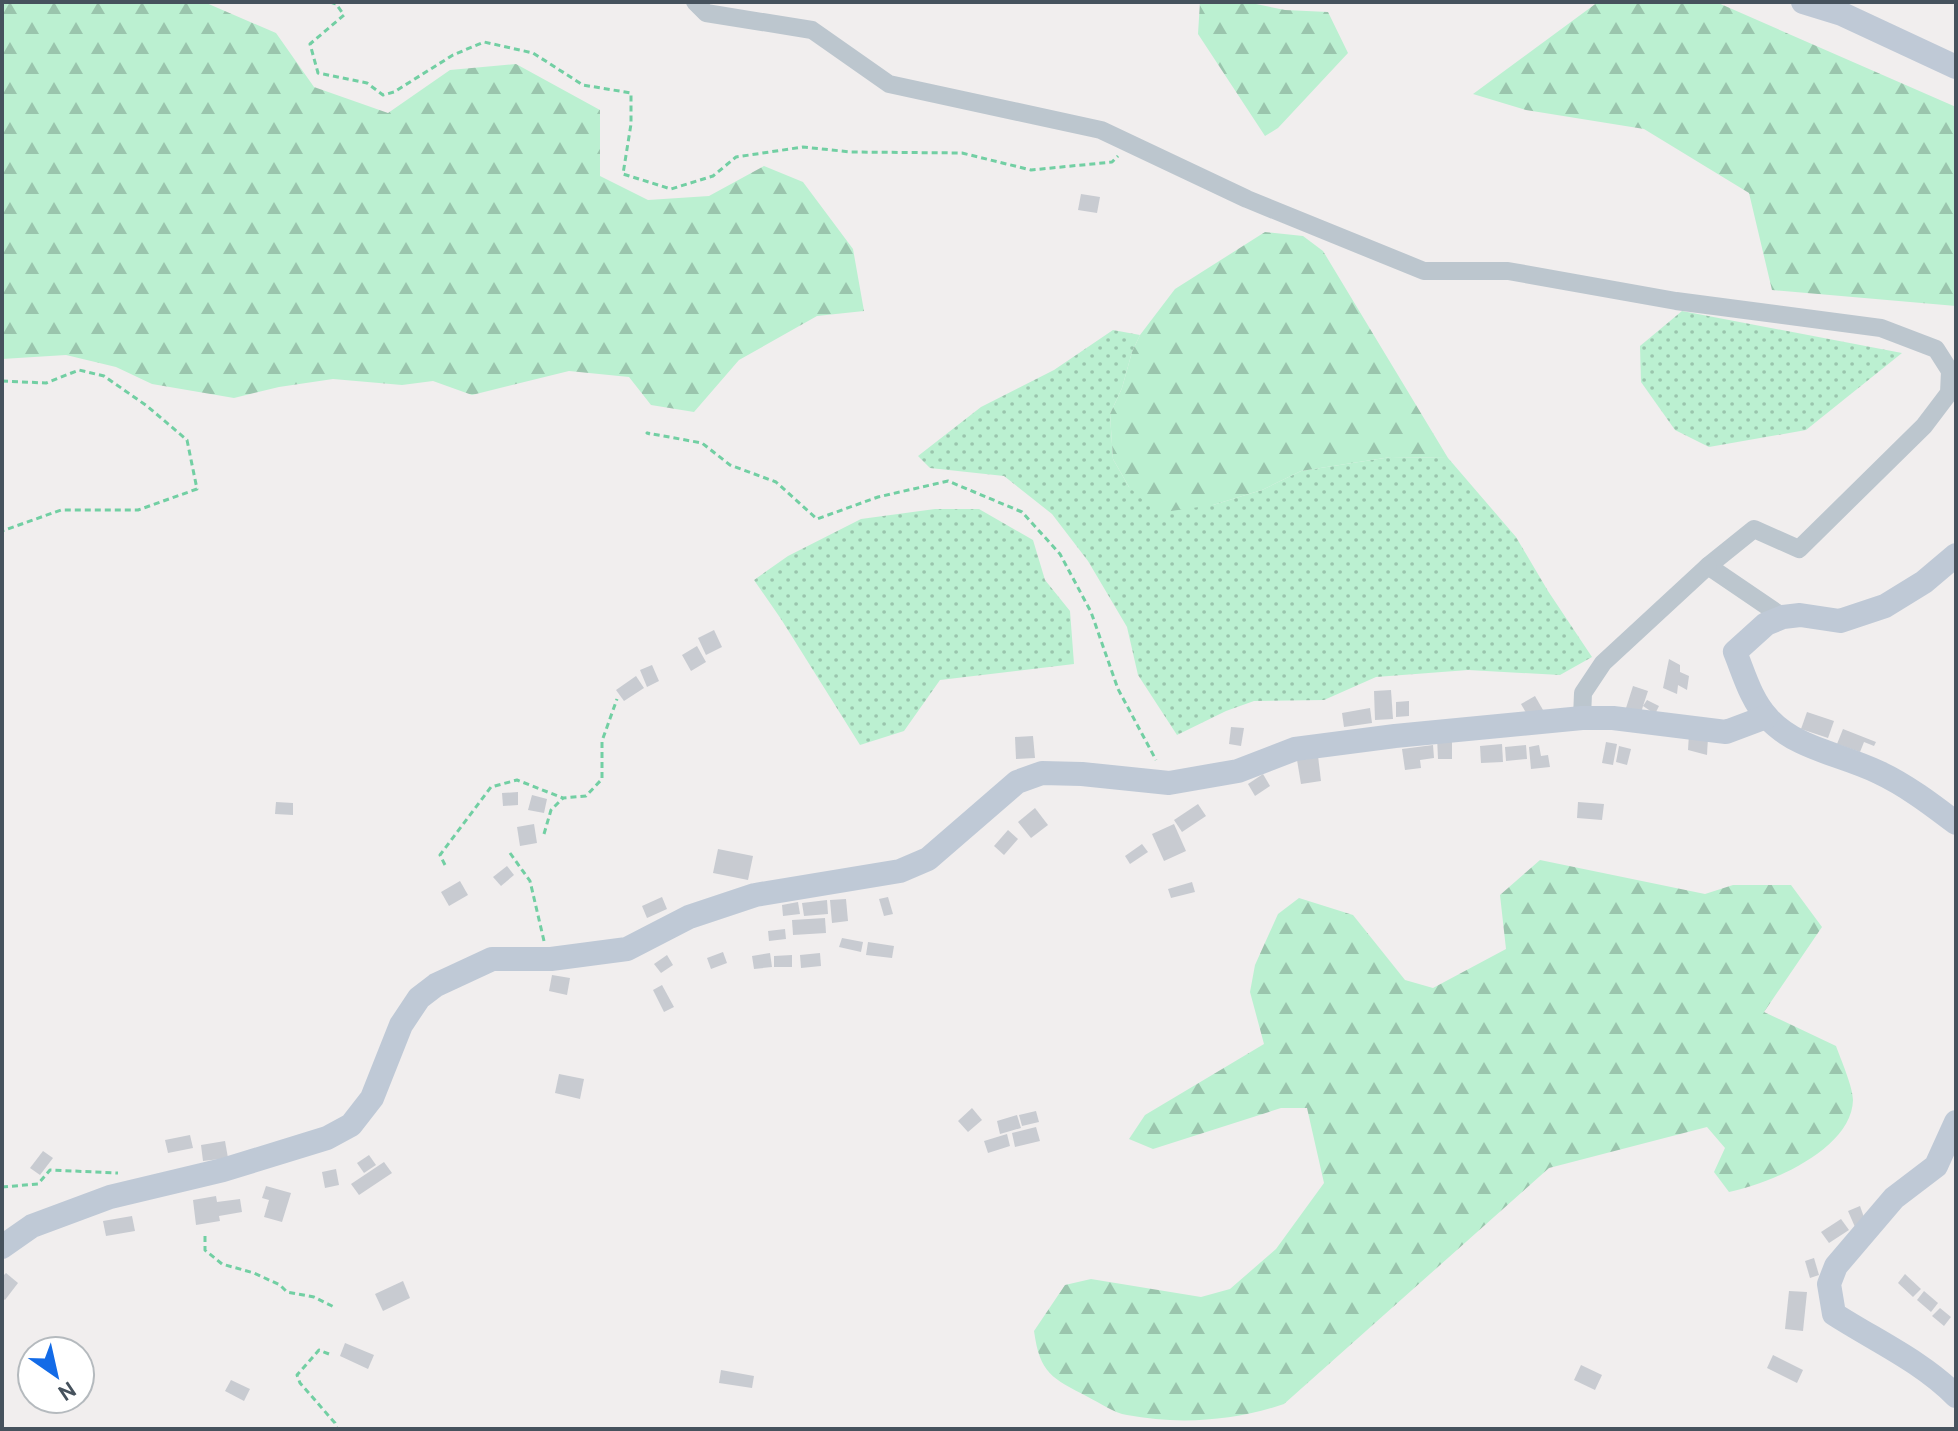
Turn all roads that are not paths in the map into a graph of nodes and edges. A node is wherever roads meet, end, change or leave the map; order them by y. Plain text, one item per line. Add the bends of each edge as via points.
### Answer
1 (695, 2) edge
2 (1803, 2) edge
3 (1956, 67) edge
4 (1956, 555) edge
5 (1708, 566) junction
6 (1783, 617) junction
7 (1766, 717) junction
8 (1582, 718) junction
9 (1956, 823) edge
10 (1956, 1122) edge
11 (2, 1247) edge
12 (1956, 1396) edge

1 - 5 street via 706,13 812,30 889,84 1101,130 1247,199 1424,271 1508,271 1676,301 1881,328 1936,349 1950,371 1949,393 1924,426 1799,549 1754,529
2 - 3 main road via 1842,14
4 - 6 main road via 1885,606 1840,621
5 - 6 street
5 - 8 street via 1603,663 1583,693
6 - 7 main road via 1766,624 1735,652
7 - 8 main road via 1726,732
7 - 9 main road via 1791,739 1879,772
8 - 11 main road via 1295,749 1238,771 1169,783 1042,773 1017,782 928,859 900,871 755,895 689,917 627,949 551,959 492,959 419,998 401,1025 372,1098 351,1125 327,1138 223,1170 110,1197 32,1226
10 - 12 main road via 1936,1166 1869,1224 1836,1266 1829,1284 1834,1314 1938,1378

